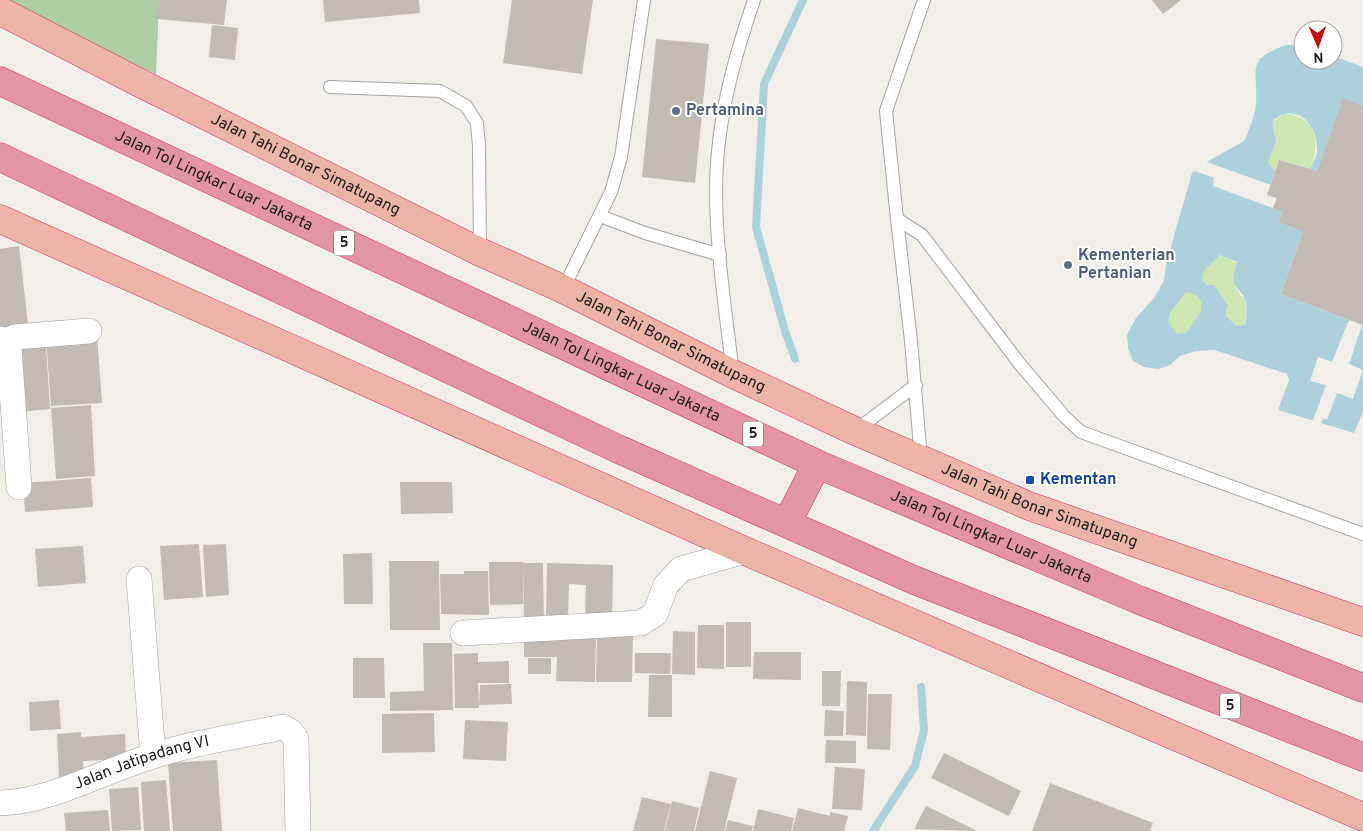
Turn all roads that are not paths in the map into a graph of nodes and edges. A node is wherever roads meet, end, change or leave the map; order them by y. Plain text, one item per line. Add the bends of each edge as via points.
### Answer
1 (644, 0) edge
2 (754, 0) edge
3 (924, 0) edge
4 (0, 11) edge
5 (0, 81) edge
6 (330, 87) dead end
7 (0, 157) edge
8 (600, 216) junction
9 (0, 219) edge
10 (897, 219) junction
11 (480, 252) junction
12 (720, 255) junction
13 (563, 289) junction
14 (89, 331) dead end
15 (3, 340) edge
16 (733, 374) junction
17 (916, 384) junction
18 (855, 431) junction
19 (921, 459) junction
20 (817, 464) junction
21 (19, 486) dead end
22 (787, 523) junction
23 (1363, 534) edge
24 (745, 551) junction
25 (139, 579) dead end
26 (1363, 622) edge
27 (463, 633) dead end
28 (1363, 688) edge
29 (153, 756) junction
30 (1363, 757) edge
31 (0, 802) edge
32 (1363, 817) edge
33 (298, 831) edge

1 - 8 lane via 621,157
2 - 12 lane via 733,62 717,152
3 - 10 lane via 886,111
4 - 11 highway, Jalan Tahi Bonar Simatupang
5 - 20 highway, Jalan Tol Lingkar Luar Jakarta / 5
6 - 11 lane via 440,91 466,106 476,123 480,146
7 - 22 highway, 5 via 616,448
8 - 12 lane
8 - 13 lane
9 - 24 highway
10 - 17 lane
10 - 23 lane via 922,235 1019,363 1081,432
11 - 13 highway, Jalan Tahi Bonar Simatupang
12 - 16 lane
13 - 16 highway, Jalan Tahi Bonar Simatupang
14 - 15 street
15 - 21 street via 9,348
16 - 18 highway, Jalan Tahi Bonar Simatupang
17 - 18 lane
17 - 19 lane
18 - 19 highway, Jalan Tahi Bonar Simatupang
19 - 26 highway, Jalan Tahi Bonar Simatupang via 1029,506
20 - 22 highway
20 - 28 highway, Jalan Tol Lingkar Luar Jakarta / 5 via 1139,600
22 - 30 highway, 5 via 914,580
24 - 27 street via 681,568 666,585 655,614 641,623
24 - 32 highway
25 - 29 street
29 - 31 street, Jalan Jatipadang VI via 48,795
29 - 33 street, Jalan Jatipadang VI via 283,727 296,739

